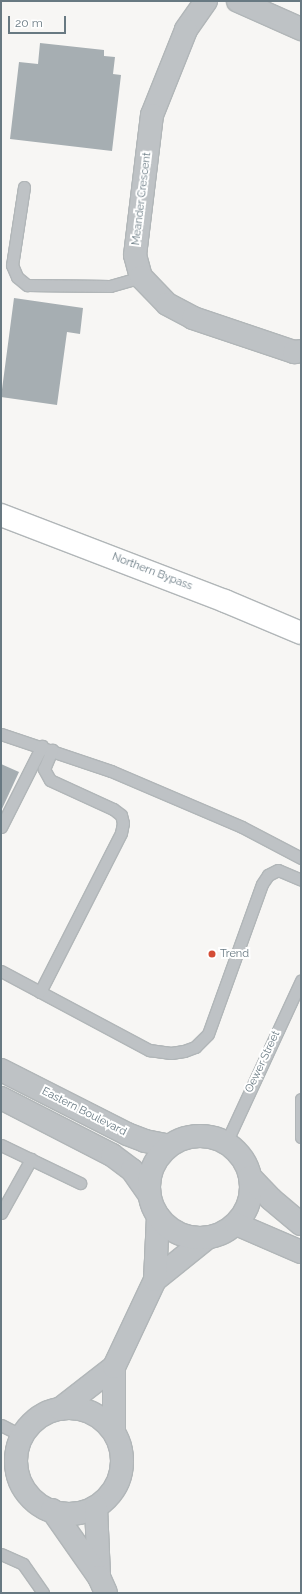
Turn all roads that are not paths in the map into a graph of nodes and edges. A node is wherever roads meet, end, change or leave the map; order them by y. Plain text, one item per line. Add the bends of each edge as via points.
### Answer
1 (206, 1) edge
2 (238, 1) edge
3 (301, 30) edge
4 (24, 187) dead end
5 (141, 277) junction
6 (301, 351) edge
7 (1, 515) edge
8 (301, 633) edge
9 (1, 734) edge
10 (47, 748) junction
11 (1, 827) edge
12 (301, 858) edge
13 (301, 880) edge
14 (1, 971) edge
15 (301, 981) edge
16 (40, 992) junction
17 (1, 1070) edge
18 (1, 1098) edge
19 (301, 1099) edge
20 (301, 1137) edge
21 (226, 1143) junction
22 (1, 1145) edge
23 (170, 1146) junction
24 (31, 1159) junction
25 (250, 1178) junction
26 (80, 1183) dead end
27 (149, 1194) junction
28 (1, 1213) edge
29 (158, 1216) junction
30 (236, 1224) junction
31 (301, 1224) edge
32 (207, 1238) junction
33 (301, 1252) edge
34 (155, 1280) junction
35 (114, 1367) junction
36 (60, 1409) junction
37 (1, 1425) edge
38 (114, 1432) junction
39 (23, 1436) junction
40 (96, 1507) junction
41 (52, 1510) junction
42 (1, 1554) edge
43 (102, 1585) edge
44 (44, 1593) edge

1 - 5 street, Meander Crescent via 186,30 152,115 135,255
2 - 3 street
4 - 5 lane via 12,265 17,278 28,285 110,286
5 - 6 street, Meander Crescent via 167,304 193,318 294,352
7 - 8 highway, Northern Bypass via 225,600
9 - 10 lane
10 - 11 lane
10 - 12 lane via 186,802
10 - 16 lane via 44,769 50,780 113,809 120,815 123,823 121,833
13 - 16 lane via 272,870 262,884 208,1034 195,1046 171,1053 149,1050
14 - 16 lane
15 - 21 lane, Oewer Street
17 - 23 street, Eastern Boulevard via 120,1130 145,1141
18 - 27 street via 112,1155 132,1170
19 - 20 lane
21 - 23 street via 198,1136 183,1139
21 - 25 street via 246,1164
22 - 24 lane
23 - 27 street via 153,1167
24 - 26 lane
24 - 28 lane
25 - 30 street via 251,1194 246,1210
25 - 31 street
27 - 29 street
29 - 32 street via 176,1232 191,1238
29 - 34 street
30 - 32 street via 223,1233
30 - 33 street
32 - 34 street
34 - 35 street
35 - 36 street
35 - 38 street
36 - 38 street via 87,1411 102,1419
36 - 39 street via 37,1418
37 - 39 lane
38 - 40 street via 121,1448 121,1470 110,1496
39 - 41 street via 18,1448 16,1465 21,1482 31,1497
40 - 41 street via 80,1513
40 - 43 street
41 - 43 street
42 - 44 lane via 22,1564

